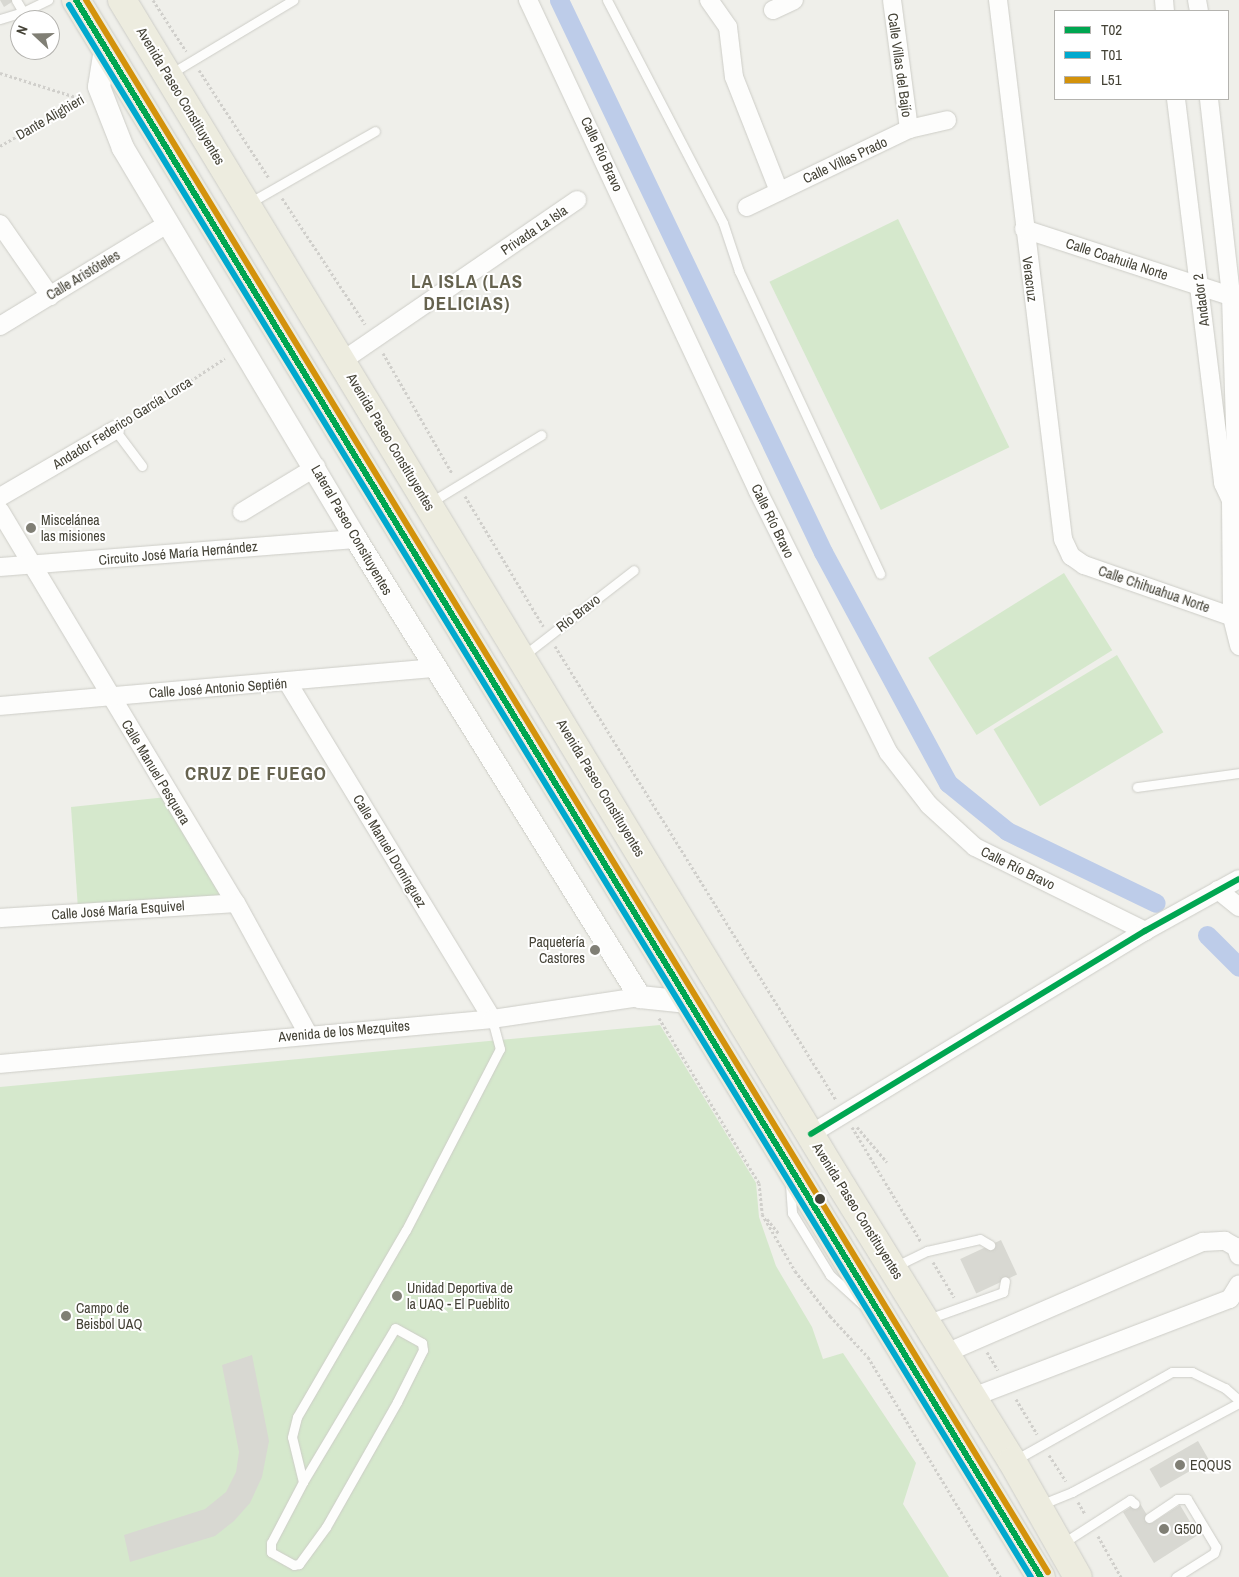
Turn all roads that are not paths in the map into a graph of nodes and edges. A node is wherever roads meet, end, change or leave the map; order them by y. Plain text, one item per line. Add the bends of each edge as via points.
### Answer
1 (48, 0) edge
2 (76, 0) edge
3 (122, 0) edge
4 (293, 0) edge
5 (528, 0) edge
6 (607, 0) edge
7 (709, 0) edge
8 (794, 0) edge
9 (892, 0) edge
10 (998, 0) edge
11 (27, 10) edge
12 (773, 10) dead end
13 (105, 49) junction
14 (168, 75) junction
15 (1176, 100) edge
16 (1209, 100) edge
17 (946, 120) dead end
18 (909, 129) junction
19 (376, 131) dead end
20 (779, 191) junction
21 (577, 200) dead end
22 (247, 205) junction
23 (747, 207) dead end
24 (0, 224) edge
25 (167, 224) junction
26 (1024, 229) junction
27 (1200, 285) junction
28 (50, 296) junction
29 (1235, 298) edge
30 (0, 326) edge
31 (342, 361) junction
32 (115, 430) joint
33 (542, 435) dead end
34 (142, 466) dead end
35 (316, 467) junction
36 (0, 497) edge
37 (1231, 500) junction
38 (428, 503) junction
39 (0, 512) edge
40 (242, 512) dead end
41 (356, 539) junction
42 (1071, 556) joint
43 (30, 564) junction
44 (0, 567) edge
45 (634, 570) dead end
46 (880, 574) dead end
47 (1236, 618) edge
48 (1239, 646) edge
49 (522, 657) junction
50 (435, 668) junction
51 (288, 683) junction
52 (110, 695) junction
53 (0, 706) edge
54 (1239, 773) edge
55 (1136, 787) dead end
56 (1239, 880) edge
57 (1211, 894) junction
58 (236, 903) junction
59 (1239, 907) edge
60 (0, 918) edge
61 (1151, 928) junction
62 (640, 997) junction
63 (688, 1002) junction
64 (492, 1019) junction
65 (308, 1034) junction
66 (0, 1064) edge
67 (811, 1134) junction
68 (990, 1245) dead end
69 (1239, 1256) edge
70 (892, 1268) junction
71 (1005, 1281) dead end
72 (1239, 1284) edge
73 (925, 1320) junction
74 (946, 1353) junction
75 (973, 1397) junction
76 (1239, 1401) edge
77 (1012, 1461) junction
78 (303, 1482) junction
79 (1135, 1504) dead end
80 (1037, 1506) junction
81 (1149, 1518) dead end
82 (1059, 1546) junction
83 (1041, 1577) edge
84 (1078, 1577) edge
85 (1176, 1577) edge

1 - 11 lane
2 - 13 highway
3 - 14 highway, Avenida Paseo Constituyentes
4 - 14 lane
5 - 61 street, Calle Río Bravo via 758,491 888,752 929,805 975,846
6 - 46 lane via 723,223 739,270
7 - 20 street via 728,27 734,77
8 - 12 street
9 - 18 street, Calle Villas del Bajío
10 - 26 street, Veracruz
13 - 25 street, Lateral Paseo Consituyentes via 91,93
13 - 63 highway
14 - 22 highway, Avenida Paseo Constituyentes
15 - 27 street, Andador 2
16 - 29 street, Andador 2
17 - 18 street, Calle Villas Prado
18 - 20 street, Calle Villas Prado
19 - 22 lane
20 - 23 street, Calle Villas Prado
21 - 31 street, Privada La Isla
22 - 31 highway, Avenida Paseo Constituyentes
24 - 28 street
25 - 28 street, Calle Aristóteles
25 - 35 street, Lateral Paseo Consituyentes
26 - 27 street, Calle Coahuila Norte
26 - 42 street, Veracruz via 1063,539
27 - 29 street, Calle Coahuila Norte
27 - 37 street, Andador 2 via 1223,483
28 - 30 street, Calle Aristóteles
29 - 37 street, Andador 2 via 1237,483
31 - 38 highway, Avenida Paseo Constituyentes
32 - 34 lane
32 - 36 street, Andador Federico García Lorca
33 - 38 lane
35 - 40 street
35 - 41 street, Lateral Paseo Consituyentes
37 - 47 street, Andador 2
38 - 49 highway, Avenida Paseo Constituyentes
39 - 43 street, Calle Manuel Pesquera
41 - 43 street, Circuito José María Hernández
41 - 50 street, Lateral Paseo Consituyentes
42 - 47 street, Calle Chihuahua Norte via 1084,565
43 - 44 street, Circuito José María Hernández
43 - 52 street, Calle Manuel Pesquera
45 - 49 lane, Río Bravo
47 - 48 street, Andador 2
49 - 67 highway, Avenida Paseo Constituyentes
50 - 51 street, Calle José Antonio Septién
50 - 62 street, Lateral Paseo Consituyentes
51 - 52 street, Calle José Antonio Septién
51 - 64 street, Calle Manuel Domínguez
52 - 53 street, Calle José Antonio Septién
52 - 58 street, Calle Manuel Pesquera
54 - 55 lane
56 - 57 street
57 - 59 street
57 - 61 street
58 - 60 street, Calle José María Esquivel
58 - 65 street, Calle Manuel Pesquera
61 - 67 street
62 - 63 street, Avenida de los Mezquites
62 - 64 street, Avenida de los Mezquites
63 - 83 highway
64 - 65 street, Avenida de los Mezquites
64 - 78 lane via 500,1049 406,1230 296,1417 292,1437
65 - 66 street, Avenida de los Mezquites
67 - 70 highway, Avenida Paseo Constituyentes
68 - 70 lane via 980,1238 927,1252
69 - 74 street via 1236,1247 1225,1242 1203,1242
70 - 73 highway, Avenida Paseo Constituyentes
71 - 73 lane via 1003,1292
72 - 75 street via 1230,1299
73 - 74 highway, Avenida Paseo Constituyentes
74 - 75 highway, Avenida Paseo Constituyentes
75 - 77 highway, Avenida Paseo Constituyentes
76 - 77 lane via 1225,1388 1192,1372 1172,1372
76 - 80 lane via 1072,1492
77 - 80 highway, Avenida Paseo Constituyentes
78 - 78 lane via 395,1328 422,1343 422,1350 397,1402 326,1527 299,1564 294,1565 271,1552 271,1543
79 - 82 lane via 1130,1500
80 - 82 highway, Avenida Paseo Constituyentes
81 - 85 lane via 1177,1499 1187,1499 1216,1547 1214,1553
82 - 84 highway, Avenida Paseo Constituyentes

